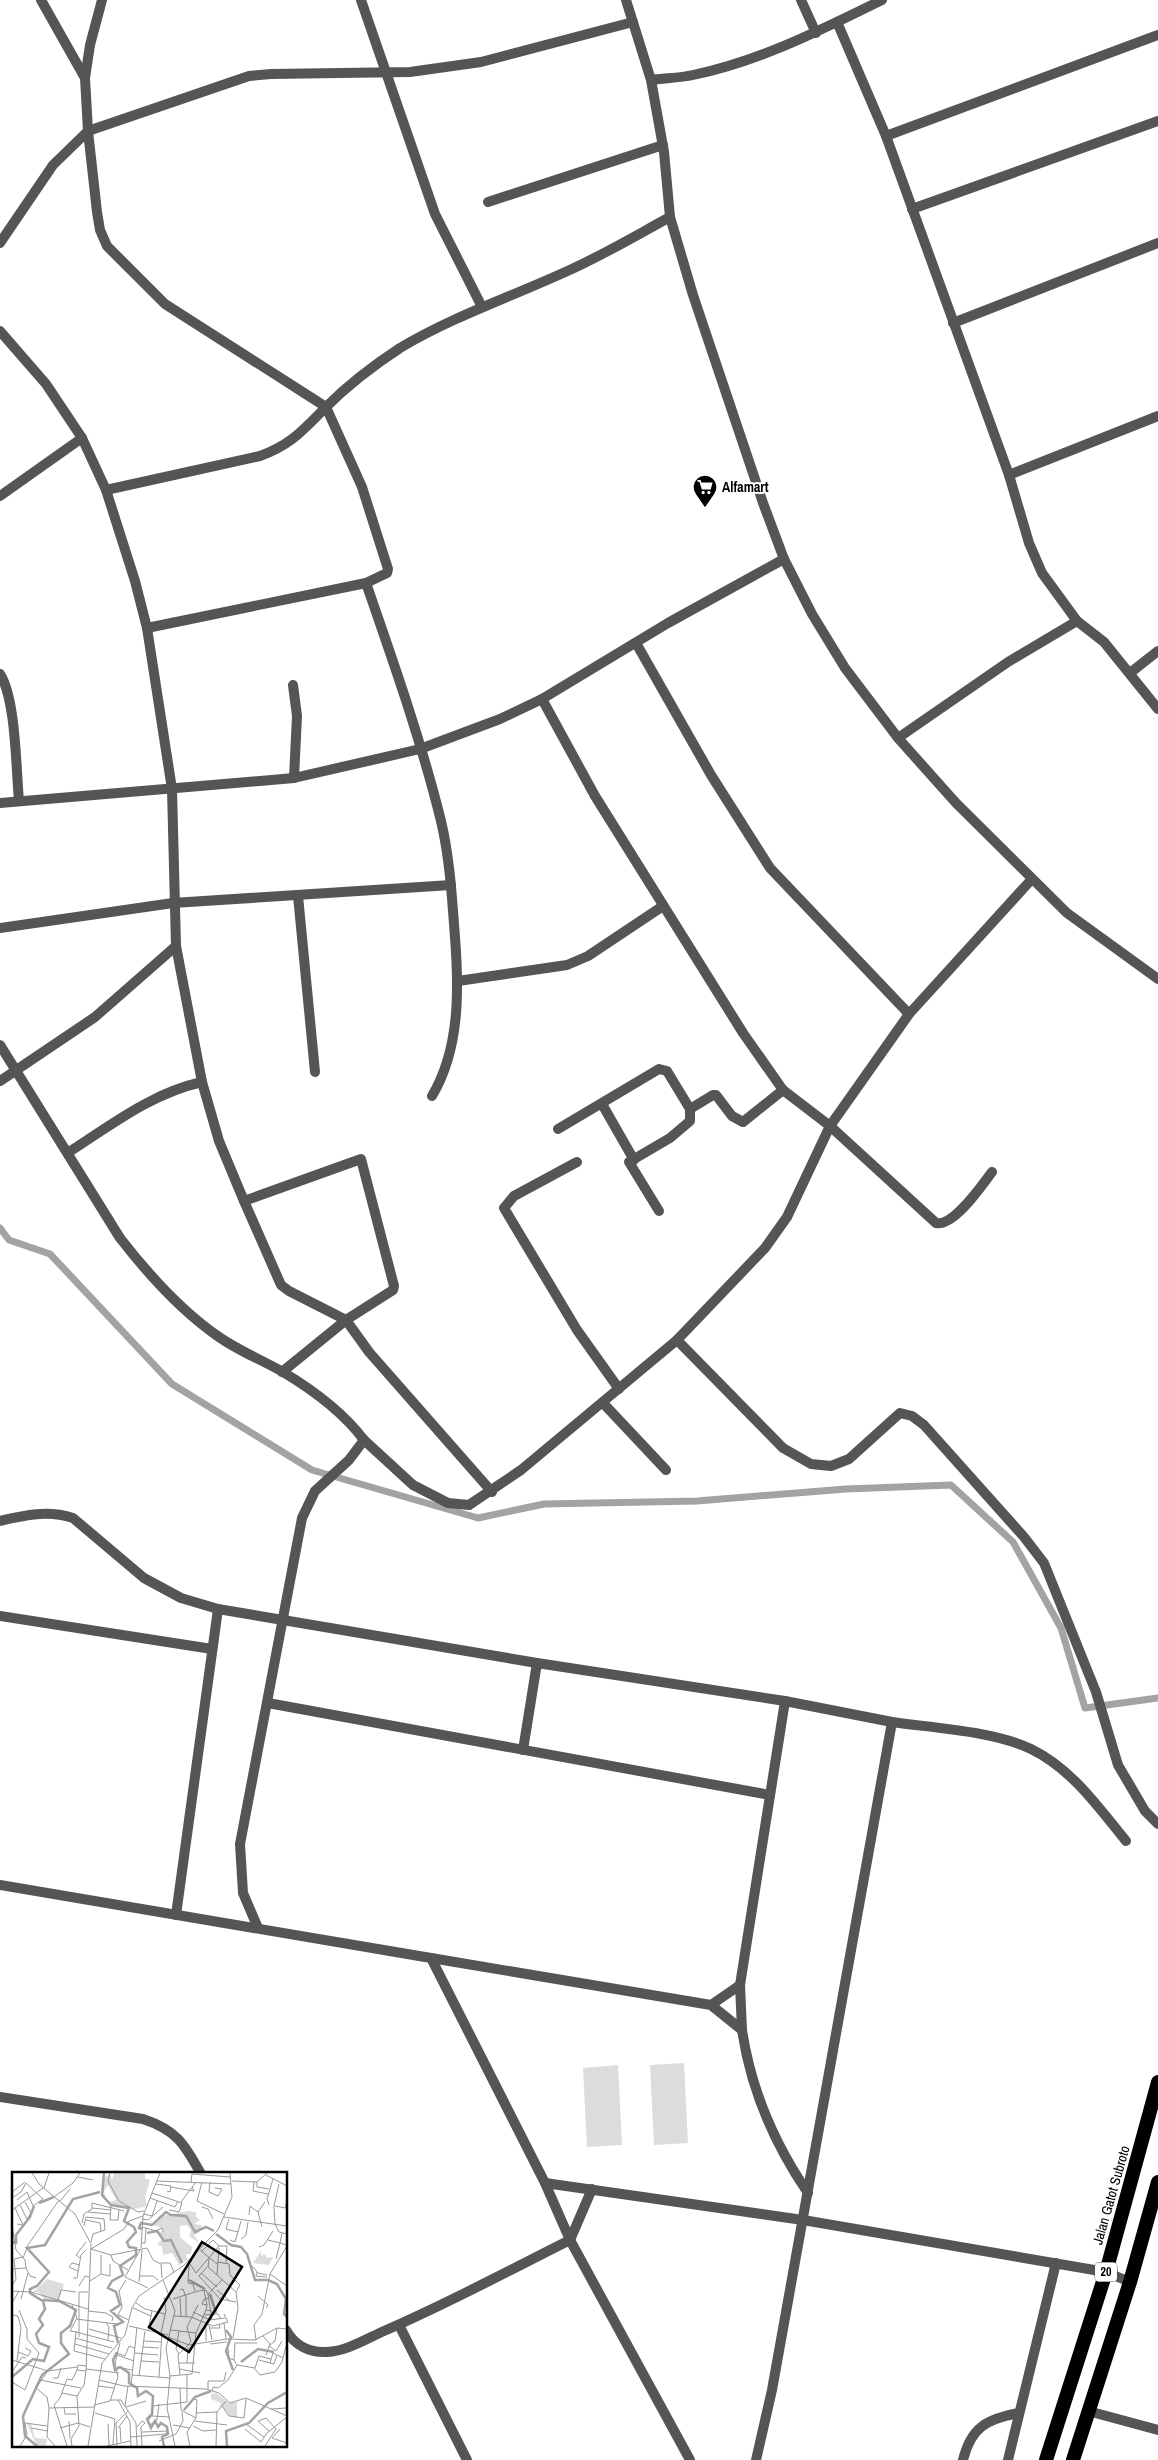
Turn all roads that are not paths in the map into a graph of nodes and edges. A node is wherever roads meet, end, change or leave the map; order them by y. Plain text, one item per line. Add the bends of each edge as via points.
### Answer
1 (41, 0) edge
2 (102, 0) edge
3 (361, 0) edge
4 (626, 0) edge
5 (801, 0) edge
6 (882, 0) edge
7 (633, 22) junction
8 (837, 22) junction
9 (816, 33) junction
10 (1158, 35) edge
11 (385, 74) junction
12 (85, 78) junction
13 (651, 80) junction
14 (1158, 121) edge
15 (88, 131) junction
16 (886, 136) junction
17 (663, 145) junction
18 (488, 202) dead end
19 (912, 209) junction
20 (670, 217) junction
21 (0, 243) edge
22 (1158, 243) edge
23 (482, 307) junction
24 (953, 323) junction
25 (0, 331) edge
26 (326, 407) junction
27 (1158, 416) edge
28 (82, 438) junction
29 (1008, 475) junction
30 (106, 490) junction
31 (0, 496) edge
32 (784, 559) junction
33 (366, 583) junction
34 (1077, 621) junction
35 (147, 628) junction
36 (636, 642) junction
37 (1158, 651) edge
38 (1130, 673) junction
39 (0, 674) edge
40 (293, 685) dead end
41 (542, 699) junction
42 (1158, 709) edge
43 (898, 738) junction
44 (420, 749) junction
45 (294, 778) junction
46 (172, 789) junction
47 (19, 801) junction
48 (0, 803) edge
49 (1032, 880) junction
50 (451, 884) junction
51 (298, 896) junction
52 (174, 903) junction
53 (663, 906) junction
54 (0, 928) edge
55 (176, 946) junction
56 (1158, 979) edge
57 (458, 981) junction
58 (909, 1014) junction
59 (0, 1045) edge
60 (15, 1070) junction
61 (315, 1072) dead end
62 (0, 1081) edge
63 (202, 1082) junction
64 (783, 1090) junction
65 (432, 1096) dead end
66 (602, 1104) junction
67 (690, 1109) junction
68 (830, 1126) junction
69 (558, 1129) dead end
70 (69, 1152) junction
71 (634, 1160) junction
72 (576, 1162) dead end
73 (992, 1172) dead end
74 (244, 1201) junction
75 (659, 1211) dead end
76 (346, 1320) junction
77 (677, 1340) junction
78 (282, 1372) junction
79 (619, 1389) junction
80 (603, 1403) junction
81 (364, 1440) junction
82 (666, 1470) dead end
83 (492, 1492) junction
84 (0, 1521) edge
85 (218, 1609) junction
86 (0, 1616) edge
87 (281, 1619) junction
88 (212, 1649) junction
89 (537, 1663) junction
90 (785, 1701) junction
91 (268, 1703) junction
92 (892, 1722) junction
93 (523, 1750) junction
94 (770, 1795) junction
95 (1158, 1824) edge
96 (1126, 1841) dead end
97 (0, 1885) edge
98 (176, 1915) junction
99 (258, 1928) junction
100 (431, 1958) junction
101 (740, 1984) junction
102 (710, 2005) junction
103 (742, 2030) junction
104 (1158, 2082) edge
105 (0, 2097) edge
106 (200, 2172) edge
107 (545, 2182) junction
108 (1158, 2182) edge
109 (592, 2189) junction
110 (808, 2193) junction
111 (803, 2220) junction
112 (570, 2240) junction
113 (1056, 2263) junction
114 (1106, 2272) junction
115 (1130, 2282) junction
116 (400, 2325) junction
117 (288, 2332) edge
118 (1088, 2412) junction
119 (1019, 2413) junction
120 (1158, 2430) edge
121 (467, 2460) edge
122 (690, 2460) edge
123 (756, 2460) edge
124 (963, 2460) edge
125 (1008, 2460) edge
126 (1046, 2460) edge
127 (1073, 2460) edge

1 - 12 street
2 - 12 street
3 - 11 street
4 - 7 street
5 - 9 street
6 - 8 street
7 - 11 street via 481,62
7 - 13 street
8 - 9 street
8 - 16 street
9 - 13 street via 727,67 691,76
10 - 16 street
11 - 15 street via 249,76
11 - 23 street via 435,214
12 - 15 street
13 - 17 street
14 - 19 street
15 - 21 street via 53,165
15 - 26 street via 100,230 107,246 166,304
16 - 19 street
17 - 18 street
17 - 20 street
19 - 24 street
20 - 23 street via 562,274
20 - 32 street via 717,372
22 - 24 street
23 - 26 street via 381,360
24 - 29 street
25 - 28 street via 46,384
26 - 30 street via 310,425 280,449
26 - 33 street via 362,486 388,569 387,573
27 - 29 street
28 - 30 street
28 - 31 street
29 - 34 street via 1042,573
30 - 35 street
32 - 36 street
32 - 43 street via 845,668
33 - 35 street
33 - 44 street
34 - 38 street via 1104,642
34 - 43 street via 1008,662
35 - 46 street
36 - 41 street
36 - 58 street via 711,775 770,868
37 - 38 street
38 - 42 street
39 - 47 street via 11,715
40 - 45 street via 297,716
41 - 44 street
41 - 53 street via 595,796
43 - 49 street
44 - 45 street
44 - 50 street via 441,822
45 - 46 street
46 - 47 street
46 - 52 street
47 - 48 street
49 - 56 street via 1086,928
49 - 58 street
50 - 51 street
50 - 57 street
51 - 52 street
51 - 61 street
52 - 54 street
52 - 55 street
53 - 57 street via 588,956 568,965
53 - 64 street
55 - 60 street via 94,1017
55 - 63 street
57 - 65 street via 456,1022 450,1049
58 - 68 street
59 - 60 street
60 - 62 street
60 - 70 street
63 - 70 street via 168,1091
63 - 74 street via 218,1141
64 - 67 street via 743,1122 732,1116 716,1095
64 - 68 street
66 - 67 street via 664,1068
66 - 69 street
66 - 71 street
67 - 71 street via 690,1121 680,1131
68 - 73 street via 938,1223 944,1223 965,1206
68 - 77 street via 791,1209 765,1248
70 - 78 street via 120,1238 148,1272 219,1338
71 - 75 street via 630,1162
72 - 79 street via 514,1196 504,1208 577,1330
74 - 76 street via 281,1285
74 - 76 street via 361,1159 394,1286 391,1292
76 - 78 street
76 - 83 street via 369,1352
77 - 79 street
77 - 95 street via 783,1448 811,1464 831,1466 849,1459 900,1413 912,1416 924,1425 1044,1563 1096,1692 1118,1765 1145,1811
78 - 81 street via 330,1406
79 - 80 street
80 - 82 street
80 - 83 street
81 - 83 street via 414,1485 448,1503 469,1505
81 - 87 street via 350,1460 315,1491 302,1518
84 - 85 street via 42,1513 72,1518 144,1578 181,1598
85 - 87 street
85 - 88 street
86 - 88 street
87 - 89 street
87 - 91 street
88 - 98 street
89 - 90 street
89 - 93 street
90 - 92 street
90 - 94 street
91 - 93 street
91 - 99 street via 240,1844 243,1893
92 - 96 street via 974,1734 1030,1748 1073,1778
92 - 110 street
93 - 94 street
94 - 101 street
97 - 98 street
98 - 99 street
99 - 100 street
100 - 102 street
100 - 107 street
101 - 102 street
101 - 103 street
102 - 103 street
103 - 110 street via 747,2063 766,2120
104 - 114 highway, Jalan Gatot Subroto / 20
105 - 106 street via 143,2118 174,2133
107 - 109 street
107 - 112 street
108 - 115 highway, 20
109 - 111 street
109 - 112 street
110 - 111 street
111 - 113 street
111 - 123 street
112 - 116 street
112 - 122 street
113 - 114 street
113 - 119 street
114 - 115 street
114 - 126 highway, Jalan Gatot Subroto / 20
115 - 118 highway, 20
116 - 117 street via 342,2350 328,2352 312,2352
116 - 121 street
118 - 120 street
118 - 127 highway, 20
119 - 124 street via 996,2419 976,2430 966,2446
119 - 125 street

